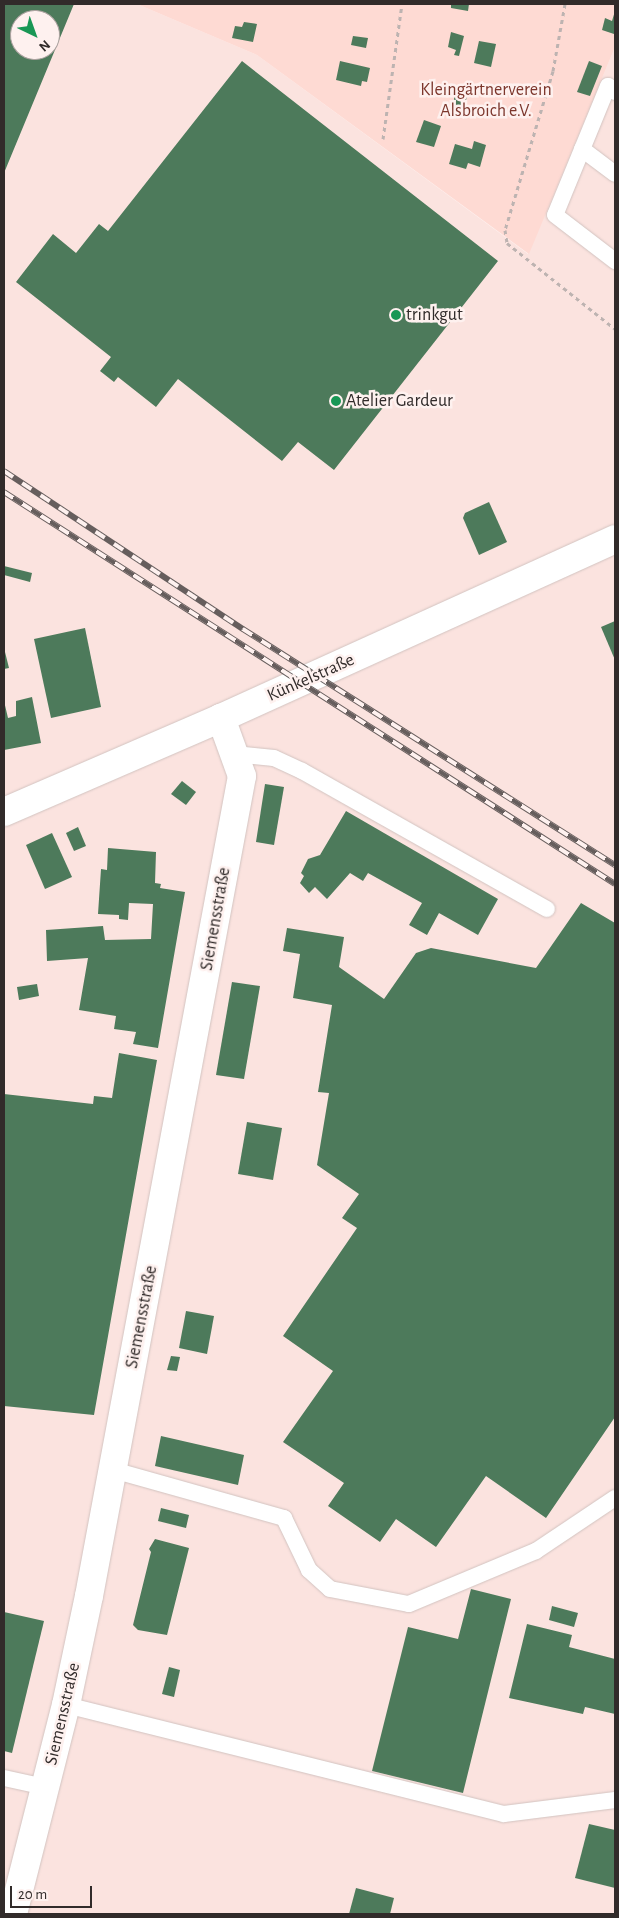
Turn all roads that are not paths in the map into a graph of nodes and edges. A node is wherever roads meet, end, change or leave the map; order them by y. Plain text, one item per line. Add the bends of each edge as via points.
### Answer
1 (615, 92) edge
2 (582, 149) junction
3 (615, 174) edge
4 (615, 261) edge
5 (615, 538) edge
6 (221, 718) junction
7 (234, 754) junction
8 (4, 812) edge
9 (547, 909) dead end
10 (113, 1470) junction
11 (615, 1498) edge
12 (66, 1705) junction
13 (4, 1778) edge
14 (45, 1788) junction
15 (615, 1800) edge
16 (13, 1914) edge

1 - 2 lane via 608,86
2 - 3 lane
2 - 4 lane via 555,215
5 - 6 street, Künkelstraße
6 - 7 street, Siemensstraße
6 - 8 street, Künkelstraße
7 - 9 lane via 274,758 302,771
7 - 10 street, Siemensstraße via 242,776
10 - 11 lane via 284,1518 309,1570 330,1589 409,1604 536,1551
10 - 12 street, Siemensstraße
12 - 14 street, Siemensstraße
12 - 15 lane via 504,1814
13 - 14 lane
14 - 16 street, Siemensstraße

